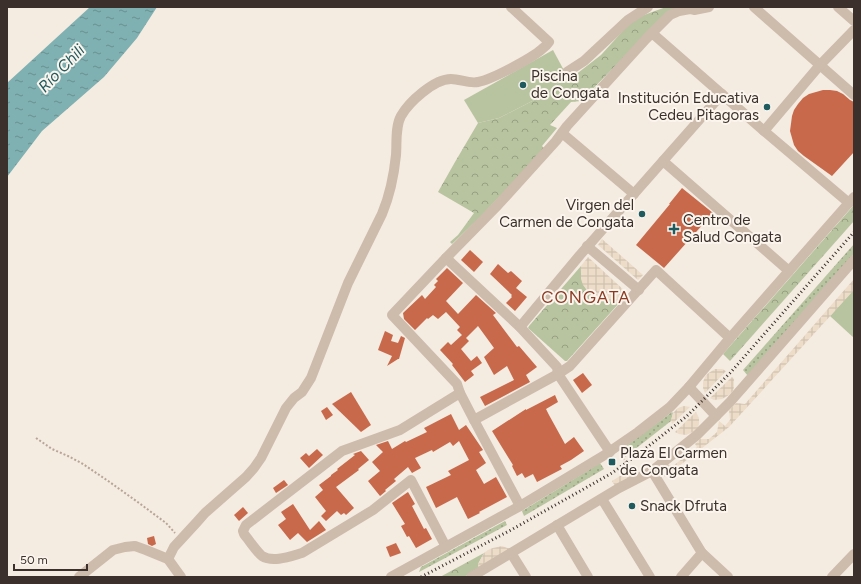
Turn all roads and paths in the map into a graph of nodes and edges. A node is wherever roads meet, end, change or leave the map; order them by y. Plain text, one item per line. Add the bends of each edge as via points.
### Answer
1 (511, 7) edge
2 (648, 7) edge
3 (709, 7) edge
4 (754, 7) edge
5 (838, 7) edge
6 (689, 8) edge
7 (854, 21) edge
8 (854, 30) edge
9 (652, 33) junction
10 (820, 65) junction
11 (567, 72) dead end
12 (722, 94) junction
13 (854, 94) edge
14 (764, 131) junction
15 (562, 133) junction
16 (663, 161) junction
17 (634, 194) junction
18 (851, 200) edge
19 (587, 246) junction
20 (446, 258) junction
21 (854, 260) edge
22 (789, 271) junction
23 (639, 290) junction
24 (520, 327) junction
25 (730, 338) junction
26 (558, 374) junction
27 (689, 387) junction
28 (460, 392) junction
29 (716, 416) junction
30 (474, 420) junction
31 (36, 438) dead end
32 (610, 452) junction
33 (623, 458) dead end
34 (630, 469) dead end
35 (652, 471) junction
36 (602, 499) junction
37 (520, 506) junction
38 (557, 525) junction
39 (181, 540) junction
40 (446, 547) junction
41 (511, 553) junction
42 (702, 553) junction
43 (854, 554) edge
44 (168, 559) junction
45 (79, 577) edge
46 (181, 577) edge
47 (391, 577) edge
48 (471, 577) edge
49 (526, 577) edge
50 (588, 577) edge
51 (650, 577) edge
52 (680, 577) edge
53 (728, 577) edge
54 (832, 577) edge

1 - 39 street via 549,42 542,50 527,59 477,83 445,79 432,86 408,106 400,117 397,128 394,170 386,204 348,283 312,378 286,408 254,468 205,513
2 - 11 street via 628,20 584,62
3 - 6 street via 694,10
4 - 10 street
5 - 7 street
6 - 9 street via 673,13
8 - 10 street
9 - 12 street
9 - 15 street
10 - 13 street
10 - 14 street
12 - 14 street
12 - 16 street
14 - 18 street
15 - 17 street
15 - 20 street via 498,205
16 - 17 street
16 - 22 street
17 - 19 street
18 - 22 street
19 - 23 street
19 - 24 street
20 - 24 street
20 - 28 street via 392,315 457,384
21 - 29 street
22 - 25 street
23 - 25 street via 656,270
23 - 26 street via 572,364
24 - 26 street via 557,367
25 - 27 street
26 - 30 street
26 - 32 street
27 - 29 street
27 - 32 street via 670,407
28 - 30 street
28 - 40 street via 400,430 342,451 246,525 243,531 263,557 274,559 302,553 373,510 411,480
29 - 35 street via 697,435
30 - 37 street
31 - 39 path via 83,464 139,503 166,523
32 - 37 street
33 - 34 path
35 - 36 street
35 - 42 street
36 - 38 street
36 - 51 street
37 - 40 street
38 - 41 street
38 - 50 street
39 - 44 street
40 - 47 street
41 - 48 street
41 - 49 street
42 - 52 street
42 - 53 street
43 - 54 street
44 - 45 street via 135,546 124,547 112,550
44 - 46 street

